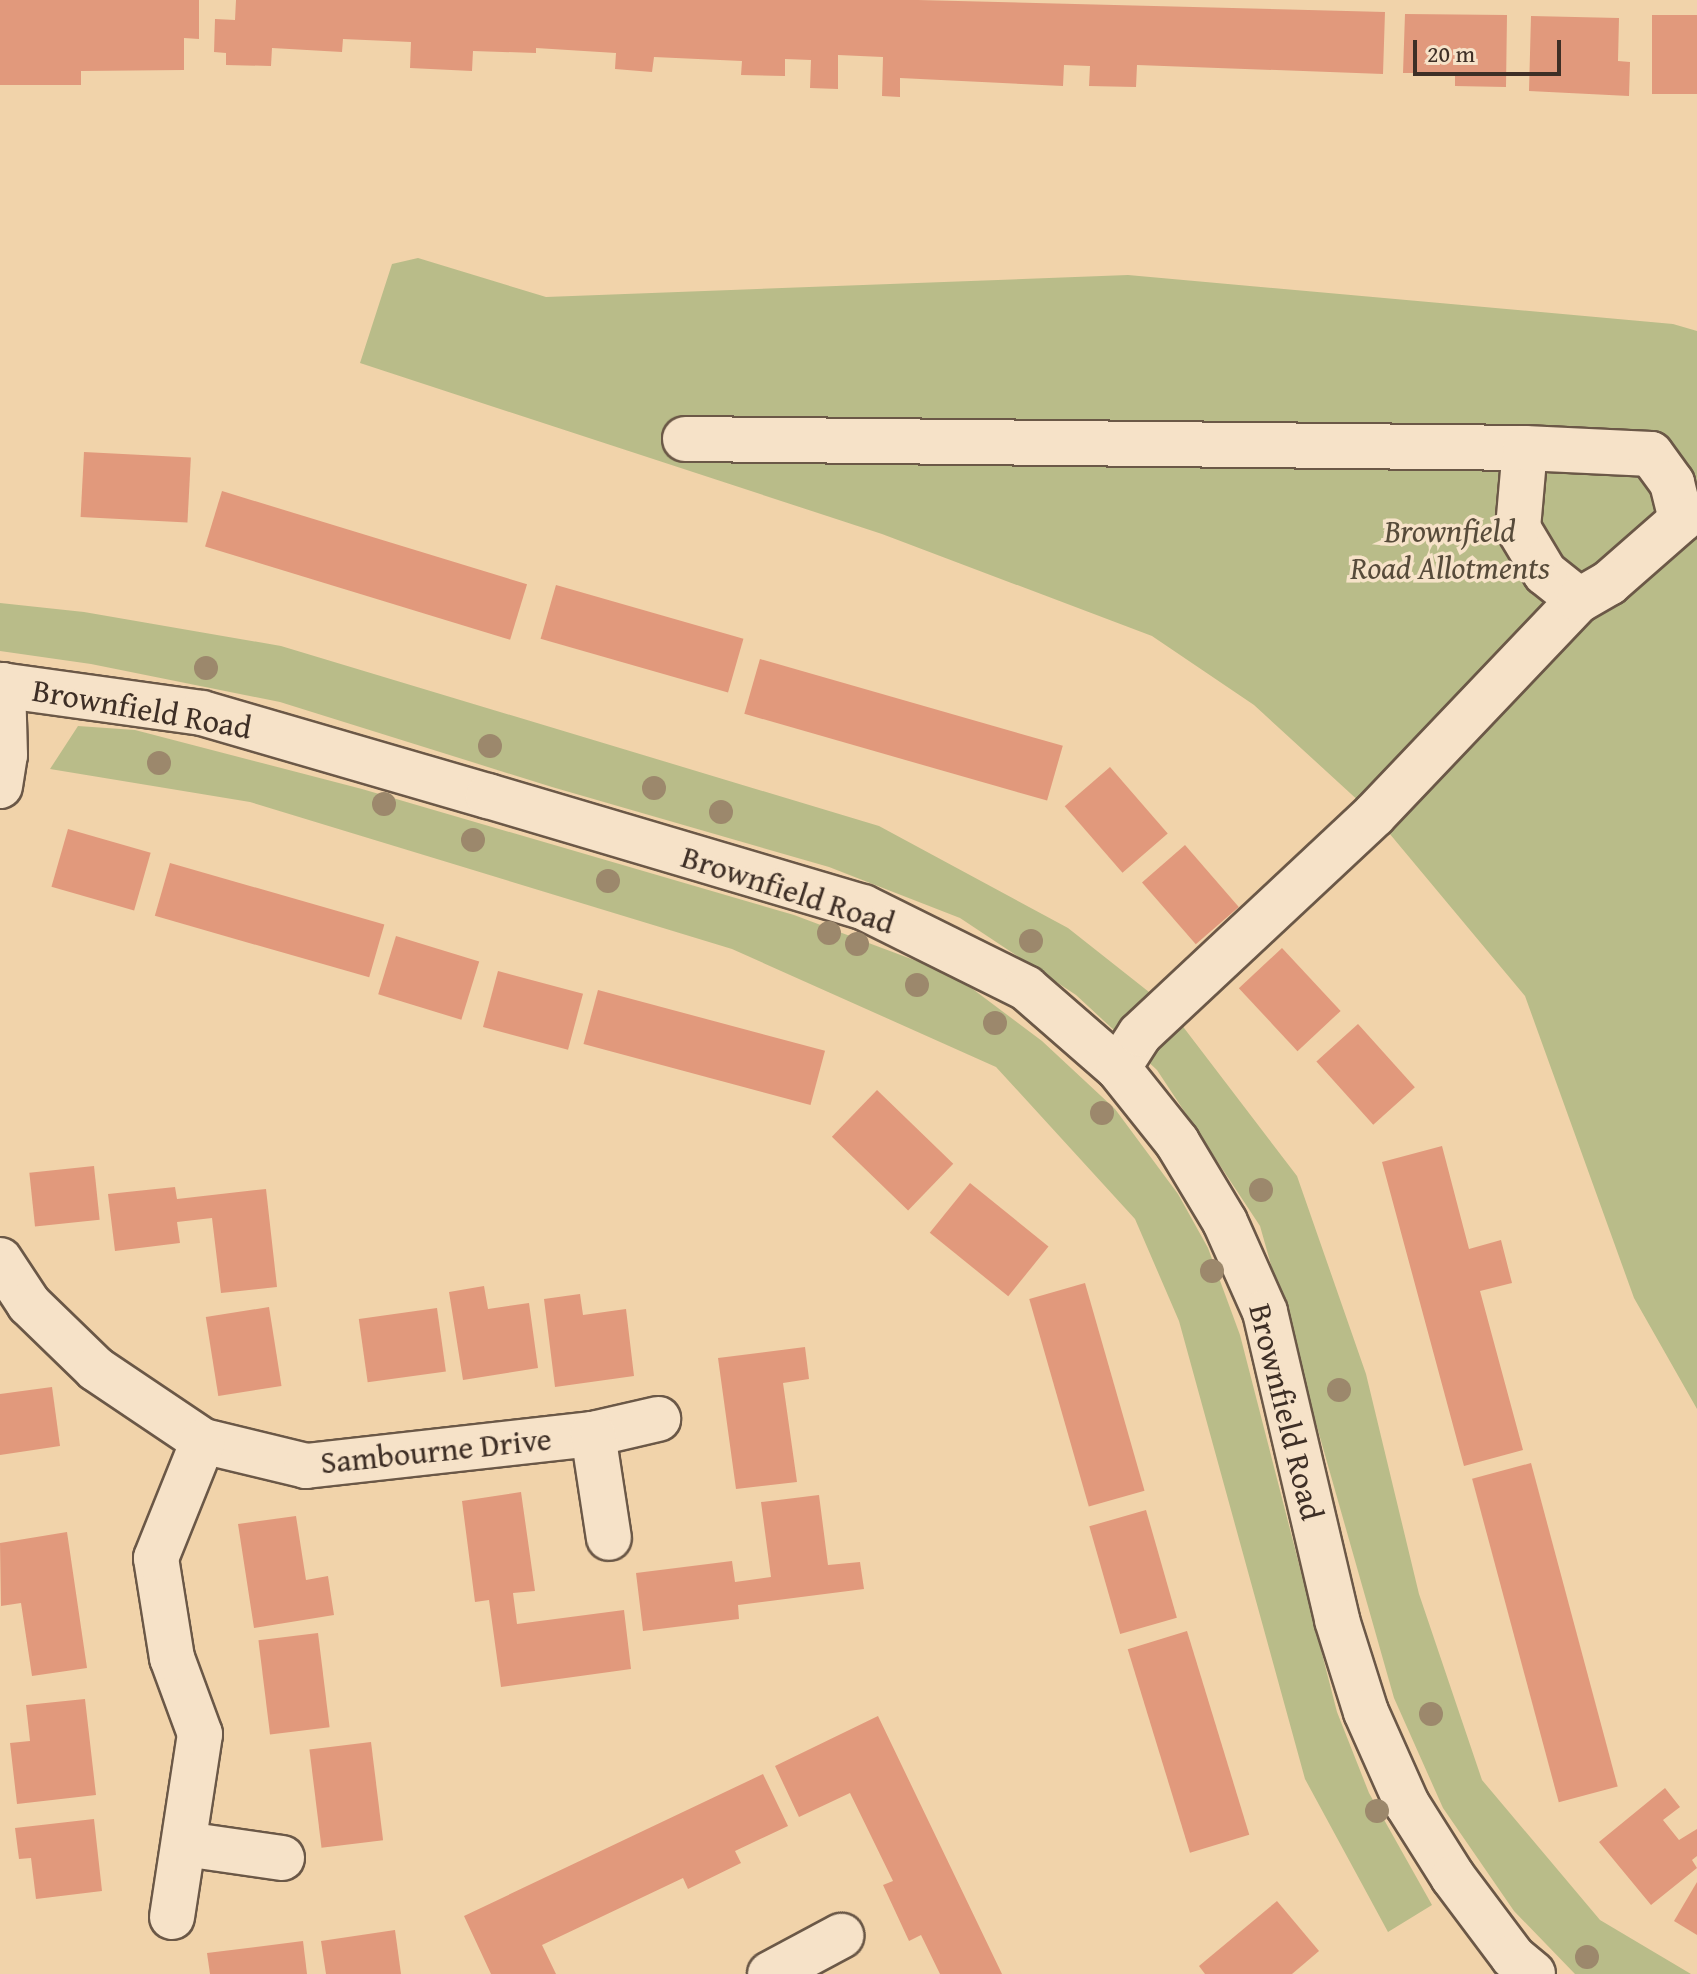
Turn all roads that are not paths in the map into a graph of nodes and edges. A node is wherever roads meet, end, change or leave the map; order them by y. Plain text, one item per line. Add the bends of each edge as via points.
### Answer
1 (685, 439) dead end
2 (1525, 448) junction
3 (1689, 524) edge
4 (1579, 600) junction
5 (2, 685) edge
6 (0, 786) edge
7 (1118, 1068) junction
8 (0, 1260) edge
9 (658, 1419) dead end
10 (593, 1434) junction
11 (203, 1441) junction
12 (609, 1538) dead end
13 (185, 1844) junction
14 (282, 1858) dead end
15 (172, 1917) dead end
16 (841, 1936) dead end
17 (1513, 1968) edge
18 (777, 1973) edge

1 - 2 street
2 - 3 street via 1651,454 1672,483
2 - 4 street via 1518,528 1545,573
3 - 4 street
4 - 7 street via 1374,815 1140,1034
5 - 6 street via 5,755
5 - 7 street, Brownfield Road via 202,713 863,907 1026,988
7 - 17 street, Brownfield Road via 1177,1142 1225,1222 1265,1312 1337,1620 1366,1712 1407,1804
8 - 11 street, Sambourne Drive via 29,1304 96,1369
9 - 10 street, Sambourne Drive
10 - 11 street, Sambourne Drive via 306,1466
10 - 12 street
11 - 13 street via 156,1558 172,1658 200,1734
13 - 14 street
13 - 15 street
16 - 18 street

